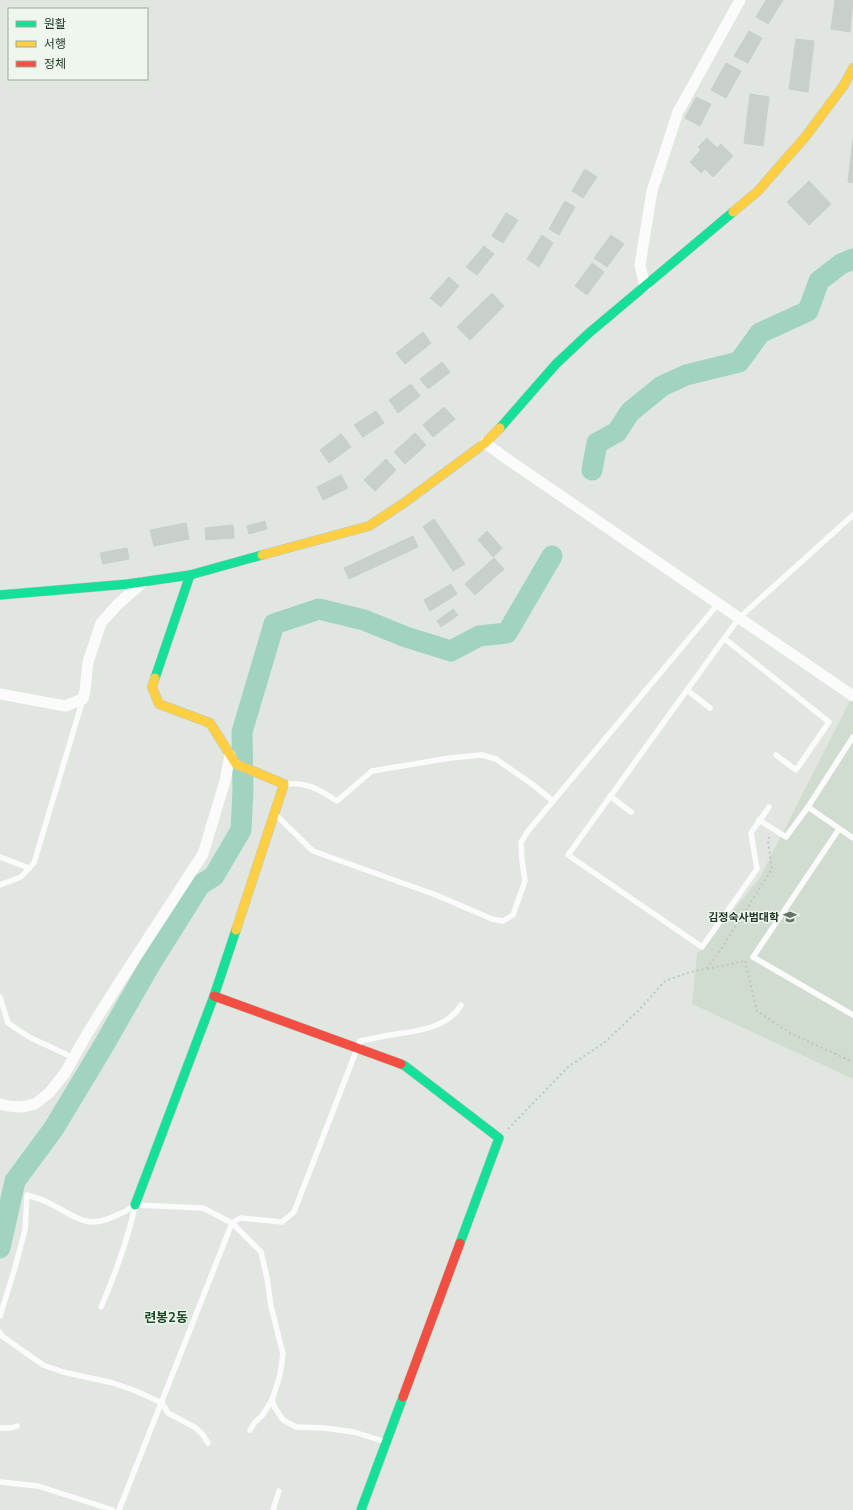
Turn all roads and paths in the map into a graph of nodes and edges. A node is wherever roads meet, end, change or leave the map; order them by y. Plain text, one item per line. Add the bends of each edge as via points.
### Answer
1 (740, 0) edge
2 (853, 68) edge
3 (645, 287) junction
4 (485, 443) junction
5 (853, 515) edge
6 (190, 575) junction
7 (144, 582) junction
8 (0, 595) edge
9 (718, 604) junction
10 (739, 618) junction
11 (725, 639) junction
12 (687, 690) junction
13 (0, 694) edge
14 (853, 696) edge
15 (83, 699) junction
16 (710, 708) dead end
17 (853, 737) edge
18 (776, 755) dead end
19 (233, 759) junction
20 (284, 784) junction
21 (610, 796) junction
22 (553, 801) junction
23 (769, 807) dead end
24 (808, 807) junction
25 (632, 812) dead end
26 (274, 814) junction
27 (759, 820) junction
28 (772, 828) junction
29 (839, 829) junction
30 (853, 838) edge
31 (0, 857) edge
32 (29, 868) junction
33 (0, 885) edge
34 (753, 957) junction
35 (745, 961) junction
36 (706, 969) junction
37 (214, 996) junction
38 (0, 997) edge
39 (461, 1005) dead end
40 (853, 1015) edge
41 (356, 1048) junction
42 (74, 1058) junction
43 (853, 1062) edge
44 (0, 1104) edge
45 (499, 1138) junction
46 (135, 1204) junction
47 (232, 1223) junction
48 (101, 1307) dead end
49 (0, 1316) edge
50 (0, 1332) edge
51 (272, 1400) junction
52 (162, 1403) junction
53 (17, 1426) dead end
54 (0, 1428) edge
55 (250, 1430) dead end
56 (208, 1443) dead end
57 (386, 1443) junction
58 (0, 1482) edge
59 (279, 1491) dead end
60 (113, 1510) edge
61 (119, 1510) edge
62 (273, 1510) edge
63 (361, 1510) edge

1 - 3 street via 678,112 652,192 640,265
2 - 3 street via 844,85 806,136 758,191
3 - 4 street via 556,364
4 - 6 street via 369,526
4 - 9 street
5 - 10 lane
6 - 7 street
6 - 19 street via 152,687 159,704 210,723
7 - 8 street
7 - 15 street via 118,604 101,623 88,662
9 - 10 street
9 - 22 lane
10 - 11 lane
10 - 14 street
11 - 12 lane
11 - 18 lane via 829,722 796,770
12 - 16 lane
12 - 21 lane
13 - 15 street via 65,706
15 - 32 lane via 34,863
17 - 24 lane
19 - 20 street
19 - 42 street via 203,854 117,986
20 - 22 lane via 298,783 318,788 337,801 372,771 482,755 496,759
20 - 26 street
21 - 25 lane
21 - 27 lane via 568,855 702,946 757,869 751,833
22 - 26 lane via 521,842 526,881 513,915 503,921 313,851
23 - 27 lane
24 - 28 lane via 786,837
24 - 29 lane
26 - 37 street
27 - 28 lane
28 - 36 path via 768,841 772,869
29 - 30 lane
29 - 34 lane
31 - 32 lane
32 - 33 lane via 21,877
34 - 35 path
34 - 40 lane
35 - 36 path
35 - 43 path via 757,1011 790,1033
36 - 45 path via 665,982 604,1043 569,1066
37 - 41 street
37 - 46 street
38 - 42 lane via 8,1023 30,1037
39 - 41 lane via 456,1014 442,1023 427,1029 360,1041
41 - 45 street via 405,1066
41 - 47 lane via 294,1212 282,1222 240,1218
42 - 44 street via 66,1073 35,1104
45 - 57 street
46 - 47 lane via 203,1208
46 - 48 lane via 114,1279
46 - 49 lane via 127,1211 92,1222 77,1218 27,1195 25,1230
47 - 51 lane via 261,1252 267,1278 283,1354
47 - 52 lane
50 - 52 lane via 43,1365 112,1383
51 - 55 lane
51 - 57 lane via 283,1420 296,1427 354,1432
52 - 56 lane via 168,1413 196,1428
52 - 61 lane
53 - 54 lane
57 - 63 street
58 - 60 lane via 38,1486
59 - 62 lane

